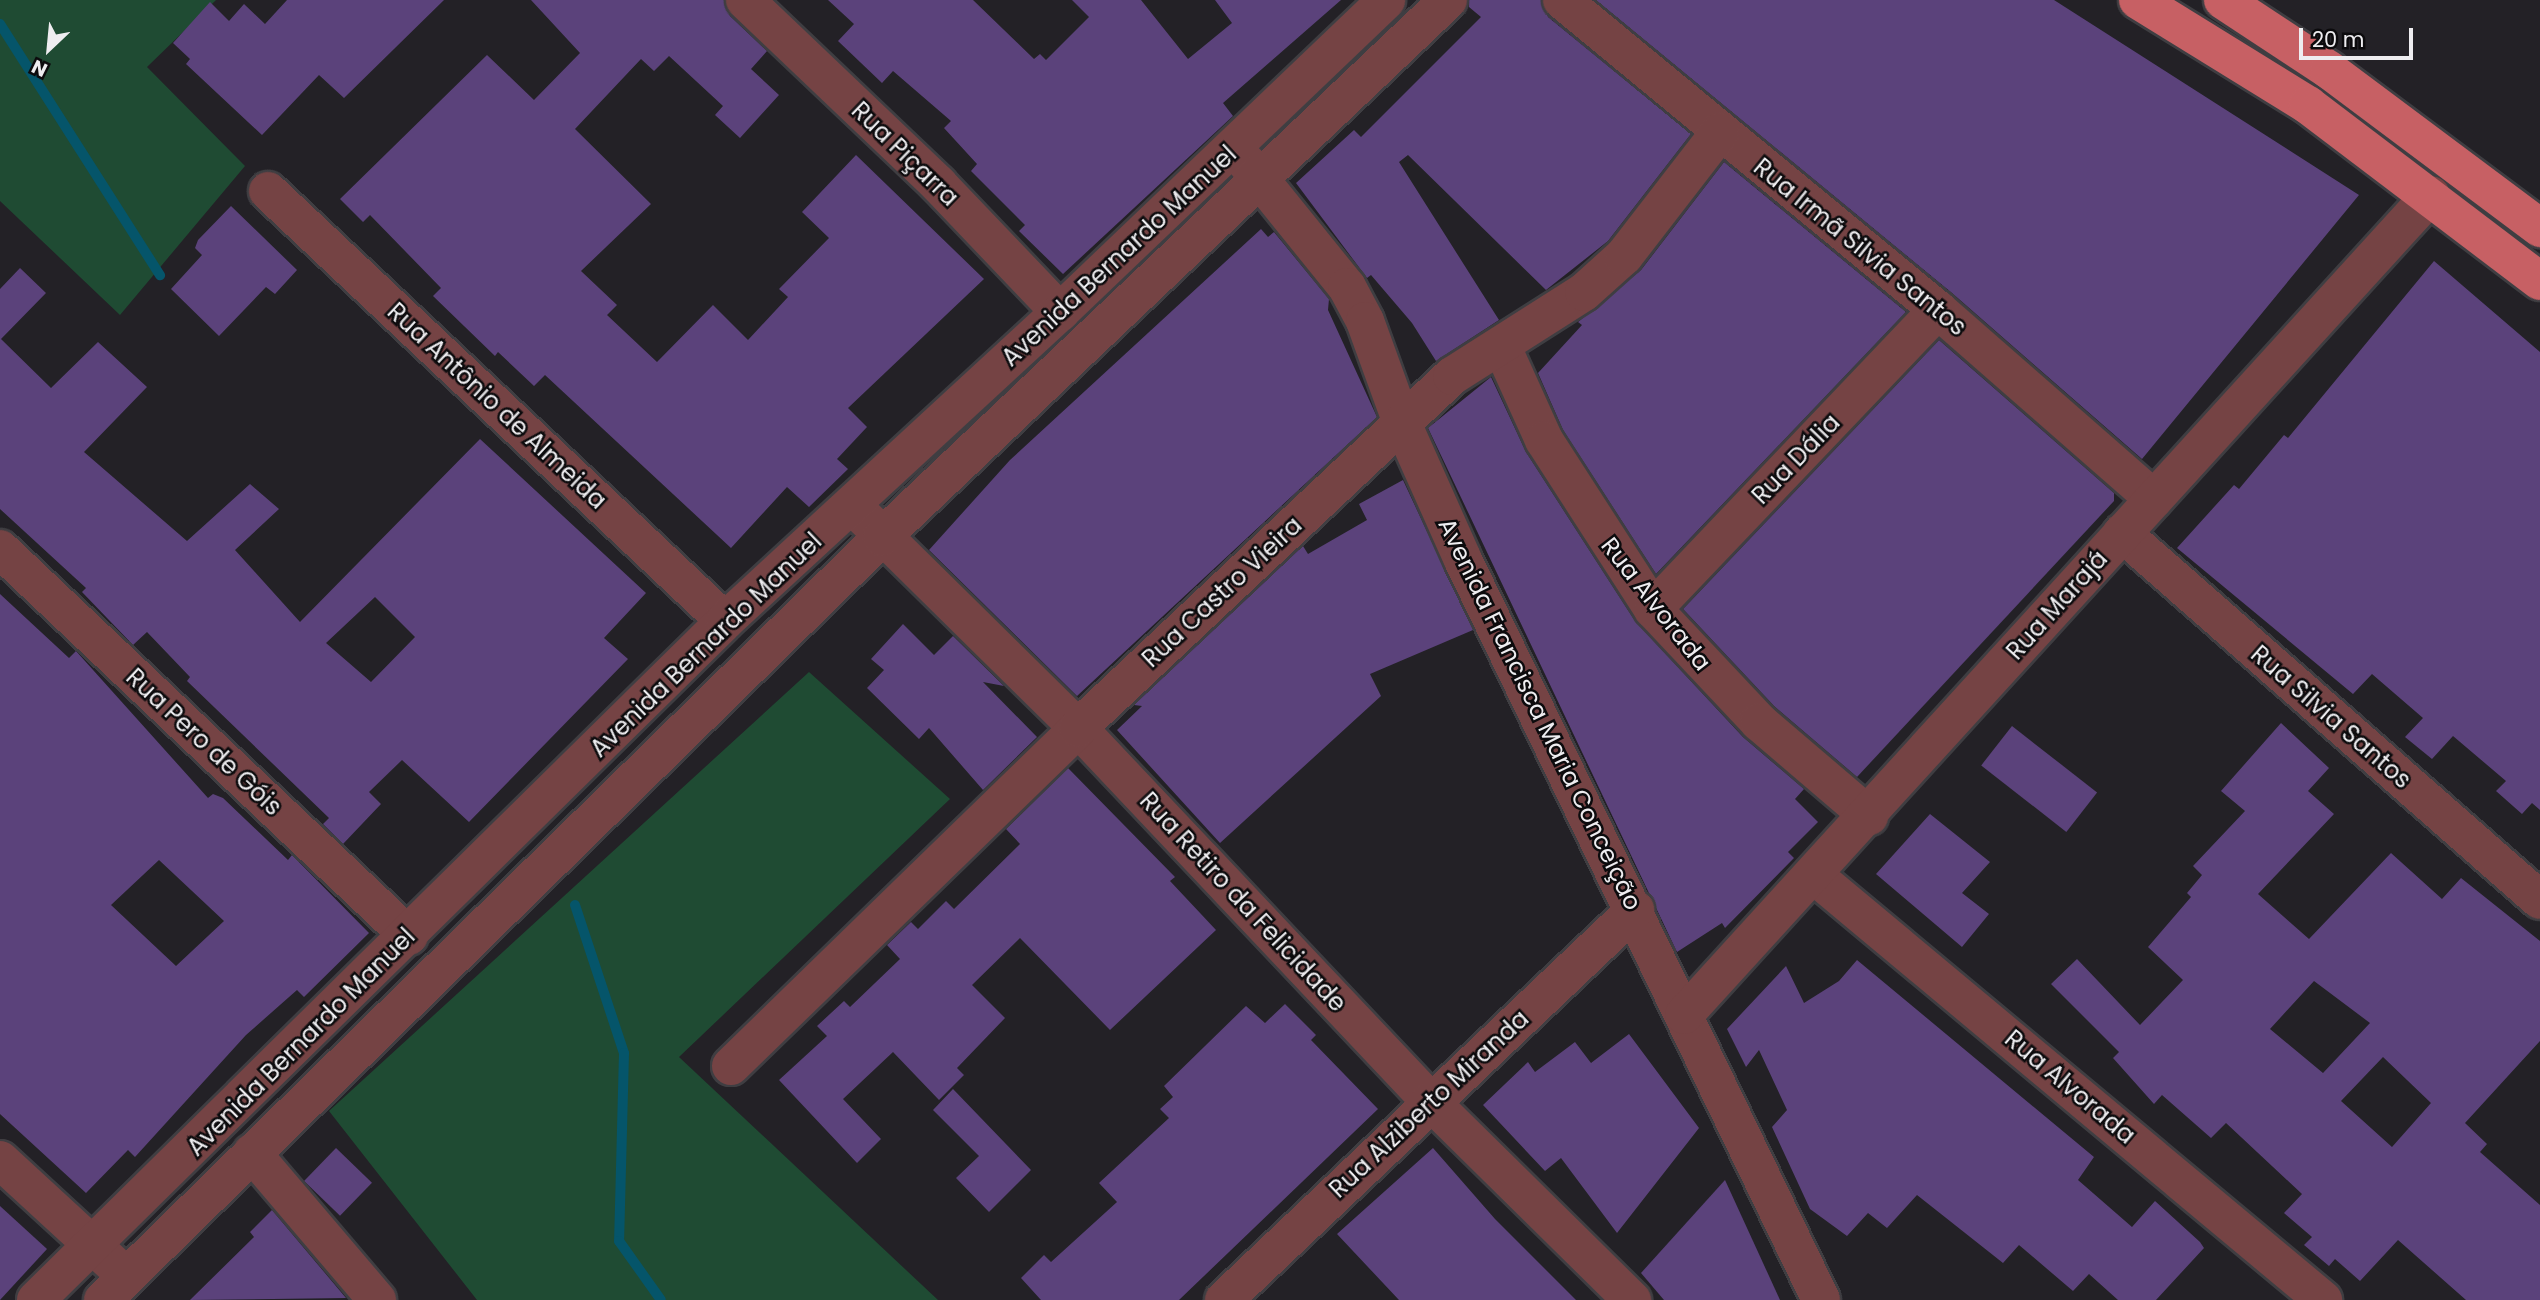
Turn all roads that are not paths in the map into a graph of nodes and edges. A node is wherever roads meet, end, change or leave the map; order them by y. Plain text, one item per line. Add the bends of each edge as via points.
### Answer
1 (745, 0) edge
2 (1386, 0) edge
3 (1448, 0) edge
4 (1562, 0) edge
5 (2138, 0) edge
6 (2223, 0) edge
7 (1720, 132) junction
8 (1234, 146) junction
9 (1261, 182) junction
10 (268, 191) dead end
11 (2431, 195) junction
12 (2540, 228) edge
13 (2540, 281) edge
14 (1938, 310) junction
15 (1060, 312) junction
16 (1503, 347) junction
17 (1402, 423) junction
18 (2154, 499) junction
19 (853, 505) junction
20 (2122, 533) junction
21 (882, 537) junction
22 (0, 549) edge
23 (1653, 608) junction
24 (725, 621) junction
25 (1078, 727) junction
26 (1869, 816) junction
27 (1815, 876) junction
28 (2540, 900) edge
29 (1635, 911) junction
30 (409, 936) junction
31 (1684, 1015) junction
32 (731, 1066) dead end
33 (1430, 1101) junction
34 (252, 1153) junction
35 (0, 1160) edge
36 (93, 1247) junction
37 (115, 1288) edge
38 (37, 1300) edge
39 (377, 1300) edge
40 (1224, 1300) edge
41 (1632, 1300) edge
42 (1821, 1300) edge
43 (2323, 1300) edge

1 - 15 street, Rua Piçarra via 938,184
2 - 8 street, Avenida Bernardo Manuel
3 - 9 street, Avenida Bernardo Manuel
4 - 7 street, Rua Irmã Silvia Santos
5 - 11 main road via 2308,105
6 - 12 main road via 2329,69
7 - 14 street, Rua Irmã Silvia Santos
7 - 16 street, Rua Castro Vieira via 1624,256 1584,292
8 - 9 street, Avenida Francisca Maria Conceição
8 - 15 street, Avenida Bernardo Manuel
9 - 17 street, Avenida Francisca Maria Conceição via 1347,287 1365,321
9 - 21 street, Avenida Bernardo Manuel
10 - 24 street, Rua Antônio de Almeida
11 - 13 main road
11 - 18 street, Rua Marajá
14 - 18 street, Rua Irmã Silvia Santos
14 - 23 street, Rua Dália
15 - 19 street, Avenida Bernardo Manuel
16 - 17 street, Rua Castro Vieira via 1452,376
16 - 23 street, Rua Alvorada via 1544,440
17 - 25 street, Rua Castro Vieira
17 - 29 street, Avenida Francisca Maria Conceição
18 - 20 street, Rua Marajá
19 - 21 street, Rua Retiro da Felicidade
19 - 24 street, Avenida Bernardo Manuel
20 - 26 street, Rua Marajá
20 - 28 street, Rua Silvia Santos
21 - 25 street, Rua Retiro da Felicidade
21 - 34 street, Avenida Bernardo Manuel
22 - 30 street, Rua Pero de Góis
23 - 26 street, Rua Alvorada via 1759,722
24 - 30 street, Avenida Bernardo Manuel
25 - 32 street, Rua Castro Vieira
25 - 33 street, Rua Retiro da Felicidade
26 - 27 street, Rua Marajá
27 - 31 street, Rua Marajá
27 - 43 street, Rua Alvorada
29 - 31 street, Avenida Francisca Maria Conceição
29 - 33 street, Rua Alziberto Miranda
30 - 36 street, Avenida Bernardo Manuel
31 - 42 street, Avenida Francisca Maria Conceição
33 - 40 street, Rua Alziberto Miranda
33 - 41 street, Rua Retiro da Felicidade
34 - 37 street, Avenida Bernardo Manuel
34 - 39 street
35 - 36 street
36 - 37 street
36 - 38 street, Avenida Bernardo Manuel

